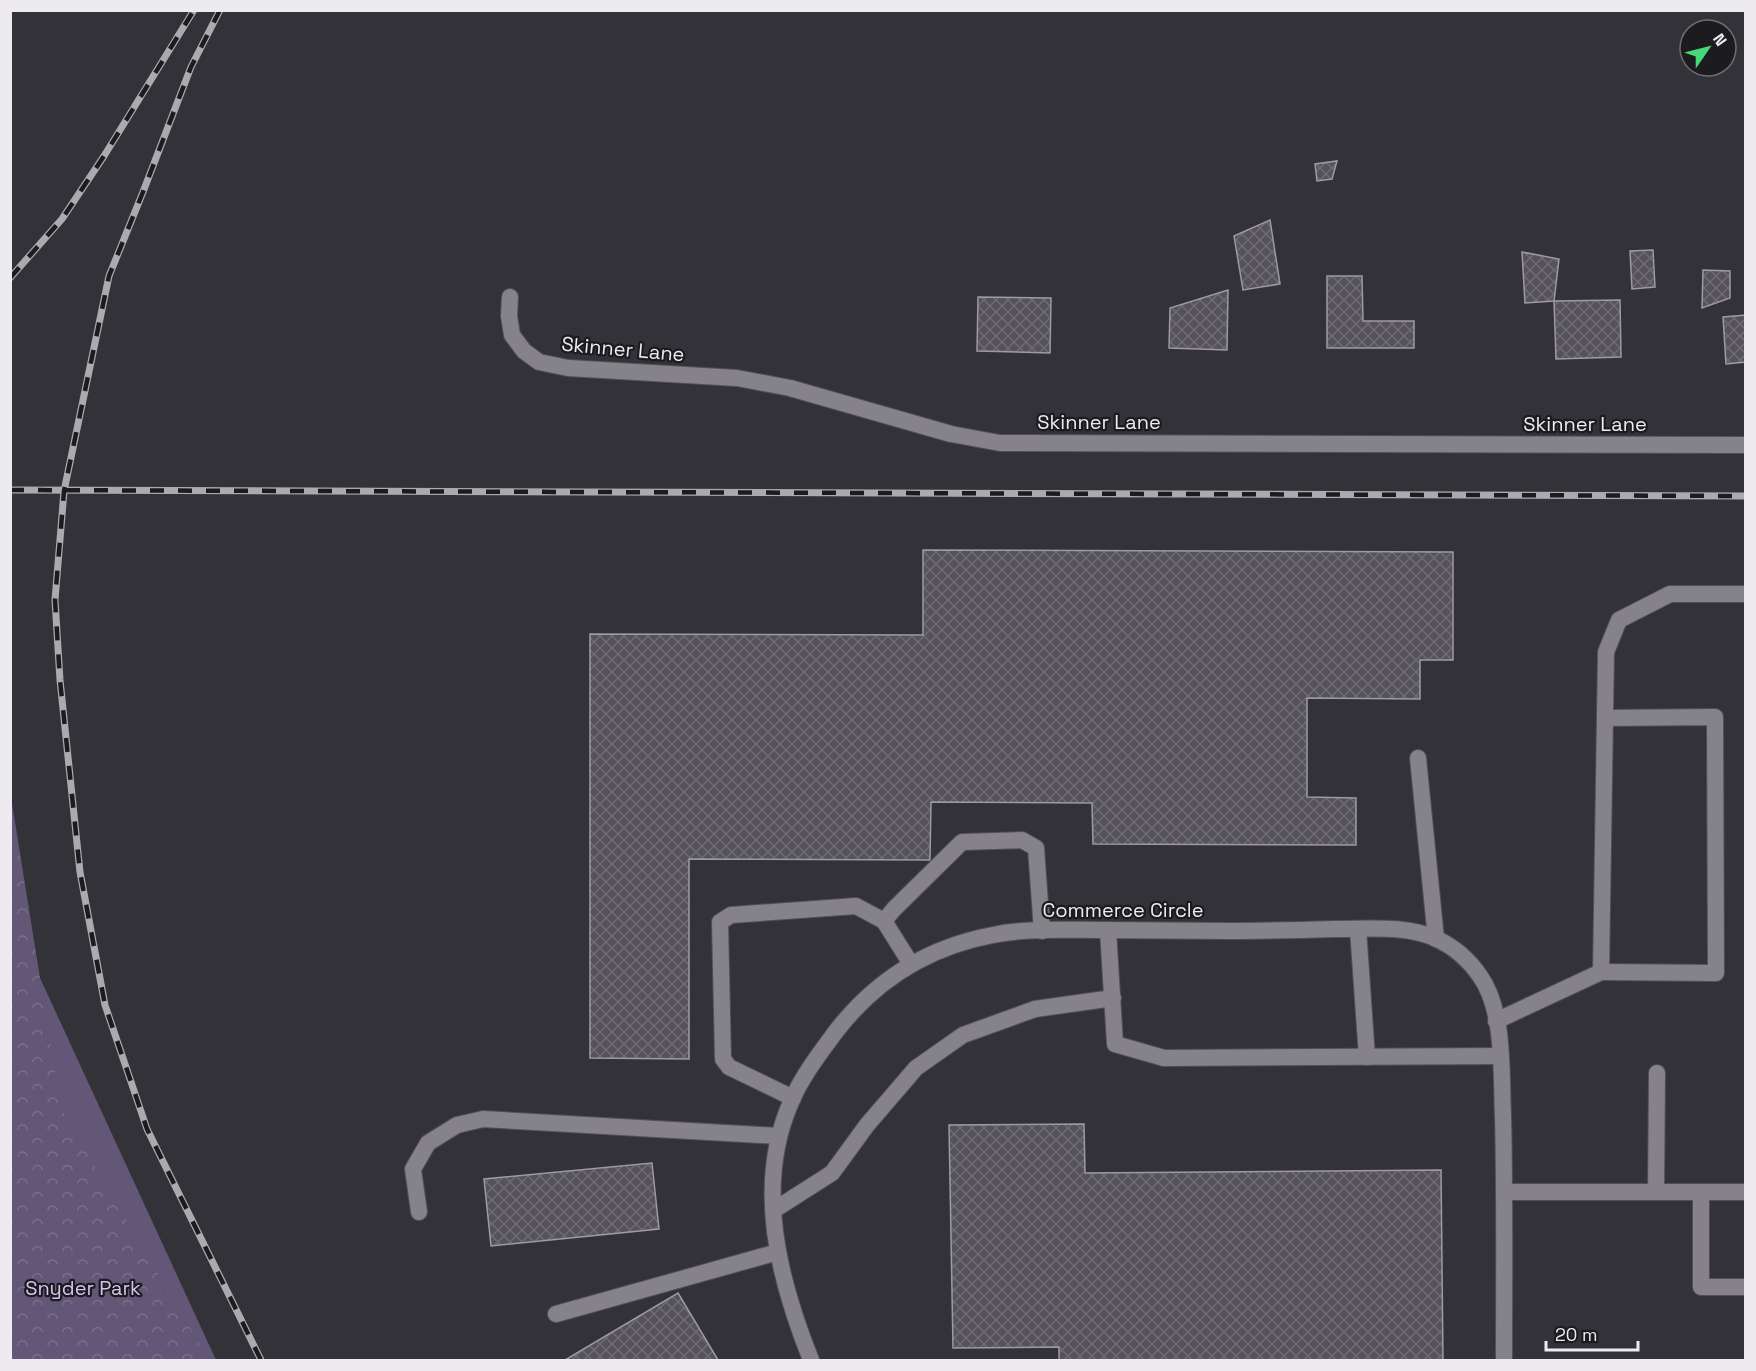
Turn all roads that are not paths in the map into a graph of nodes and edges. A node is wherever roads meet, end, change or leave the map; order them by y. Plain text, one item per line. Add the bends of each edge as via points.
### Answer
1 (510, 297) dead end
2 (1746, 445) edge
3 (1746, 594) edge
4 (1605, 718) junction
5 (1418, 758) dead end
6 (884, 921) junction
7 (1358, 929) junction
8 (1108, 930) junction
9 (1041, 931) junction
10 (1436, 939) junction
11 (911, 964) junction
12 (1601, 972) junction
13 (1113, 999) junction
14 (1496, 1021) junction
15 (1501, 1056) junction
16 (1367, 1057) junction
17 (1657, 1073) dead end
18 (793, 1098) junction
19 (779, 1136) junction
20 (1701, 1191) junction
21 (1504, 1192) junction
22 (1656, 1192) junction
23 (1746, 1192) edge
24 (774, 1210) junction
25 (419, 1212) dead end
26 (778, 1252) junction
27 (1746, 1287) edge
28 (556, 1314) dead end
29 (811, 1360) edge
30 (1504, 1360) edge

1 - 2 street, Skinner Lane via 512,335 539,362 568,368 747,380 790,388 951,434 1000,443
3 - 4 street via 1670,594 1619,620 1606,652
4 - 12 street
4 - 12 street via 1715,717 1716,973
5 - 10 street
6 - 9 street via 962,842 1023,840 1036,848
6 - 11 street
6 - 18 street via 856,906 731,915 720,922 723,1059 729,1067
7 - 8 street, Commerce Circle
7 - 10 street, Commerce Circle via 1414,932
7 - 16 street
8 - 9 street, Commerce Circle
8 - 13 street
9 - 11 street, Commerce Circle via 995,934 954,944
10 - 14 street, Commerce Circle via 1464,956 1482,978
11 - 18 street, Commerce Circle via 877,987 848,1017 809,1067
12 - 14 street
13 - 16 street via 1115,1044 1164,1058
13 - 24 street via 1035,1010 963,1035 916,1068 832,1173
14 - 15 street, Commerce Circle
15 - 16 street
15 - 21 street, Commerce Circle
17 - 22 street
18 - 19 street, Commerce Circle
19 - 24 street, Commerce Circle via 773,1173
19 - 25 street via 483,1119 457,1125 428,1143 413,1169
20 - 22 street
20 - 23 street
20 - 27 street via 1701,1287
21 - 22 street
21 - 30 street, Commerce Circle
24 - 26 street, Commerce Circle
26 - 28 street
26 - 29 street, Commerce Circle via 794,1318

